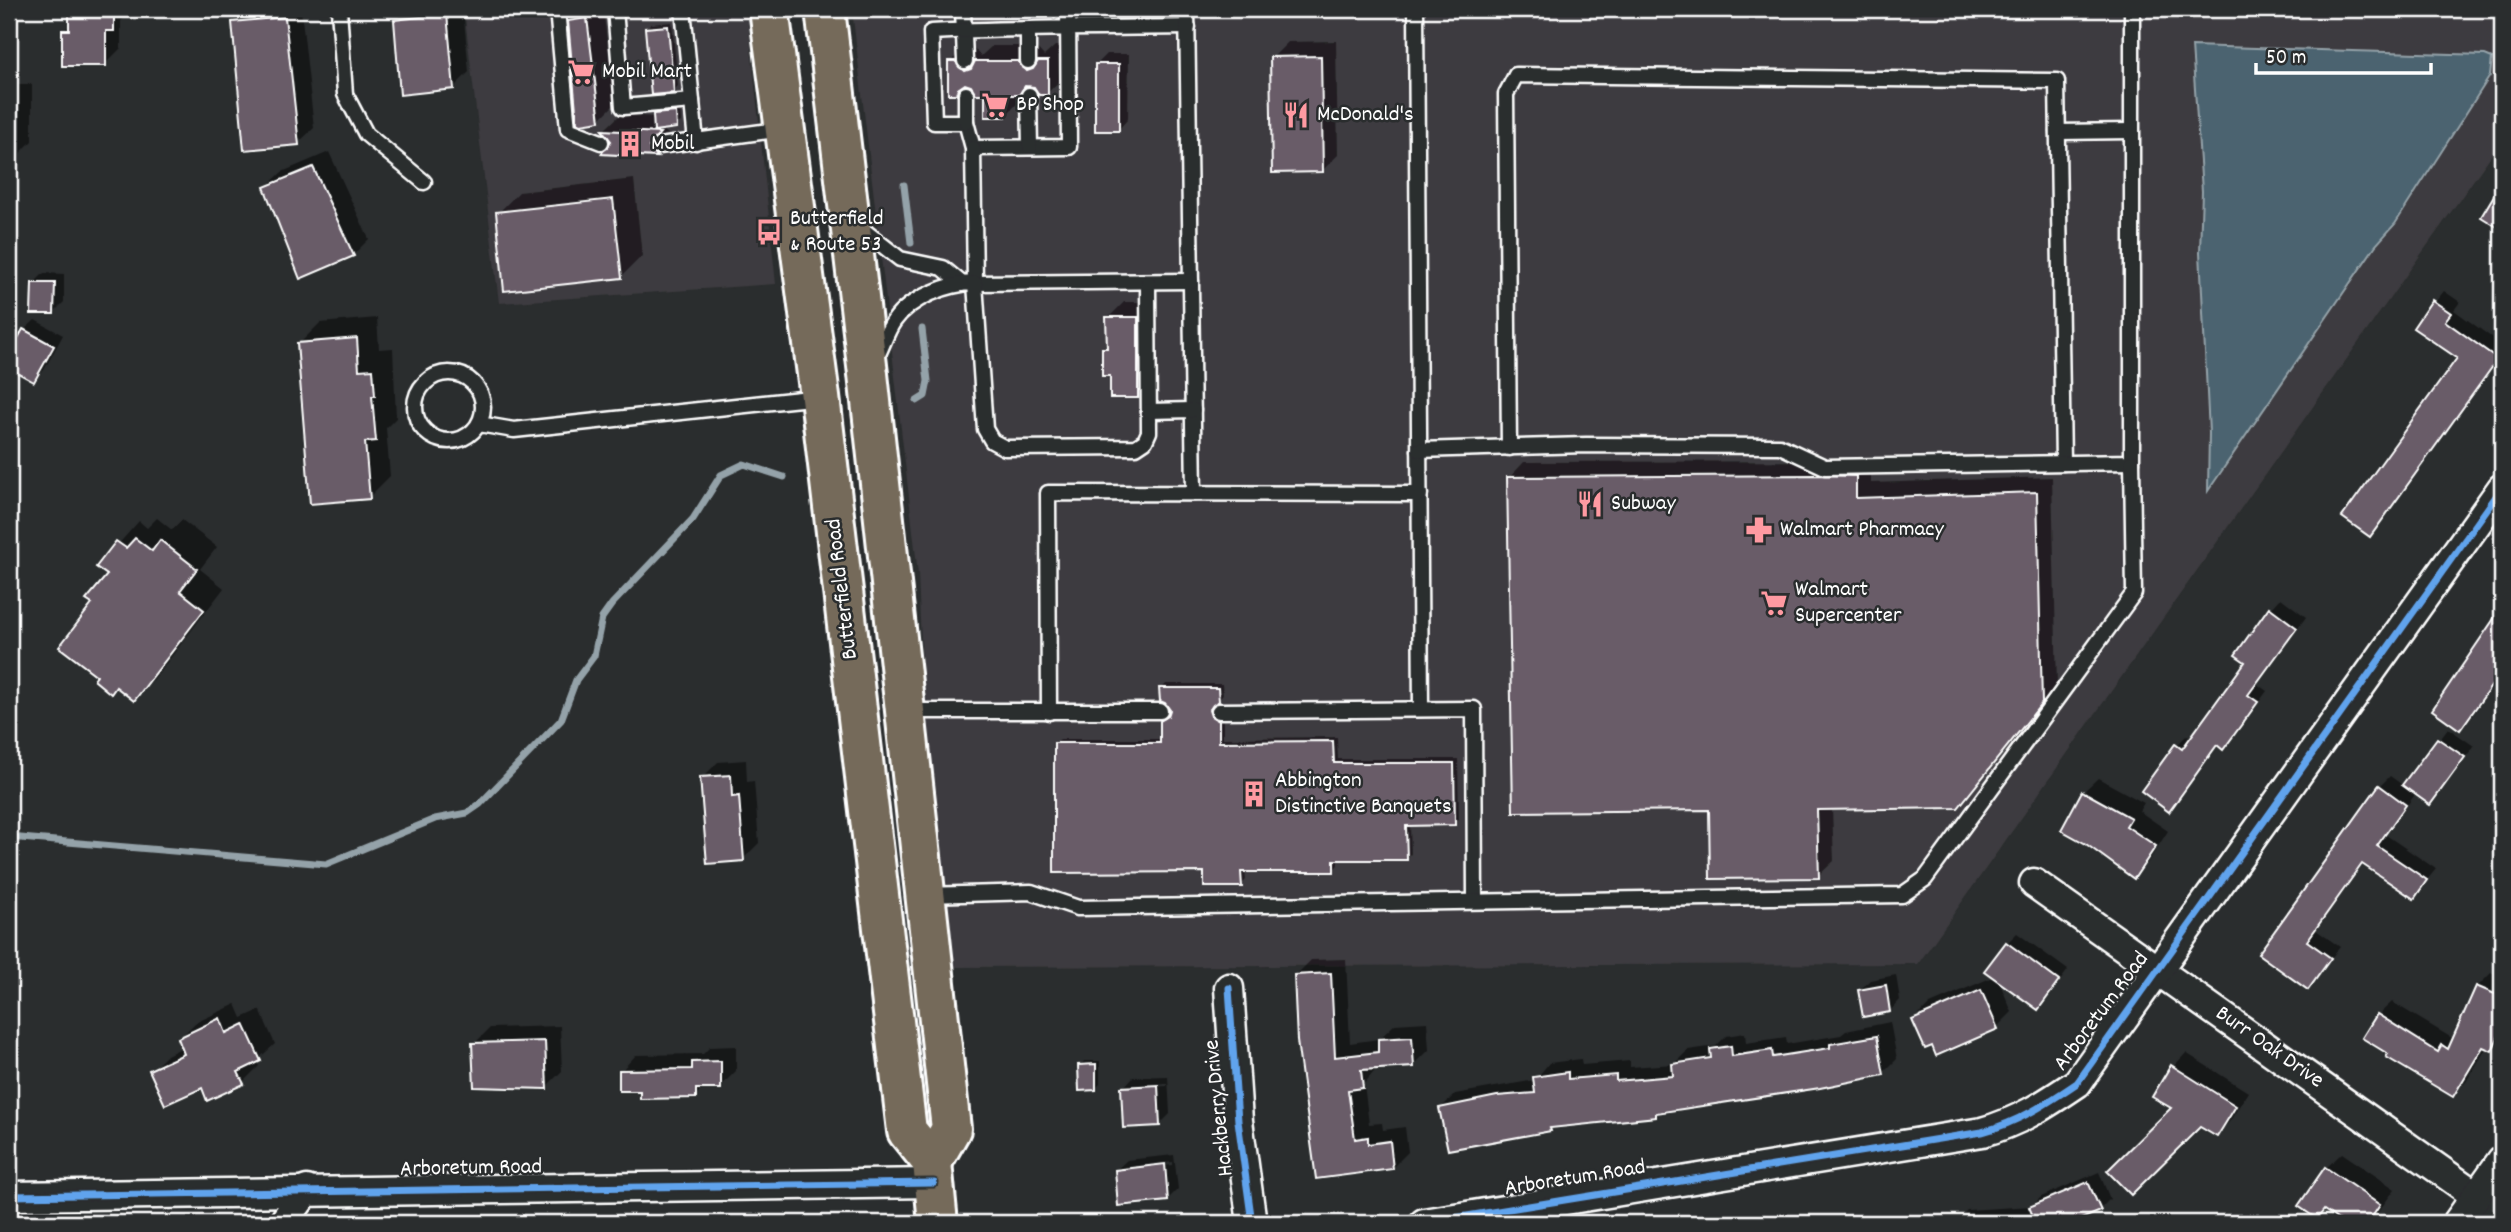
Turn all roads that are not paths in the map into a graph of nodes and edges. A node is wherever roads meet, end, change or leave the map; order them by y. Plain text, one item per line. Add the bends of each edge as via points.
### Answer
1 (339, 9) edge
2 (557, 9) edge
3 (615, 9) edge
4 (683, 9) edge
5 (769, 9) edge
6 (825, 9) edge
7 (963, 9) edge
8 (1068, 9) edge
9 (1187, 9) edge
10 (1416, 9) edge
11 (2132, 9) edge
12 (1188, 27) junction
13 (1068, 29) junction
14 (1028, 30) junction
15 (964, 31) junction
16 (965, 61) dead end
17 (1028, 61) dead end
18 (966, 94) dead end
19 (1029, 95) dead end
20 (692, 100) junction
21 (966, 122) junction
22 (783, 129) junction
23 (2131, 131) junction
24 (2058, 132) junction
25 (601, 142) dead end
26 (696, 142) junction
27 (659, 146) dead end
28 (1030, 147) junction
29 (973, 148) junction
30 (424, 182) dead end
31 (849, 219) junction
32 (1191, 281) junction
33 (1148, 282) junction
34 (968, 283) junction
35 (869, 374) junction
36 (820, 397) junction
37 (1193, 410) junction
38 (1149, 411) junction
39 (479, 424) junction
40 (1509, 448) junction
41 (1419, 450) junction
42 (2132, 462) junction
43 (2063, 463) junction
44 (2502, 488) edge
45 (1194, 494) junction
46 (1420, 494) junction
47 (1422, 709) junction
48 (1219, 710) dead end
49 (905, 711) junction
50 (1160, 711) dead end
51 (1049, 712) junction
52 (2034, 883) dead end
53 (923, 895) junction
54 (1475, 899) junction
55 (2159, 970) junction
56 (1229, 988) dead end
57 (2502, 1160) edge
58 (933, 1172) junction
59 (307, 1190) junction
60 (9, 1196) edge
61 (2477, 1196) junction
62 (2502, 1214) edge
63 (283, 1223) edge
64 (939, 1223) edge
65 (1252, 1223) edge
66 (1424, 1223) edge
67 (2457, 1223) edge

1 - 30 lane via 345,94 366,134
2 - 25 lane via 568,130
3 - 20 lane via 623,107
4 - 20 lane
5 - 22 main road, Butterfield Road
6 - 31 main road, Butterfield Road
7 - 15 lane
8 - 13 lane
9 - 12 lane
10 - 41 lane
11 - 23 lane
12 - 13 lane
12 - 32 lane
13 - 14 lane
13 - 28 lane via 1069,147
14 - 15 lane
14 - 17 lane
15 - 16 lane
15 - 21 lane via 931,32 934,122
18 - 21 lane
19 - 28 lane
20 - 26 lane
21 - 29 lane
22 - 26 lane
22 - 36 main road, Butterfield Road
23 - 24 lane
23 - 42 lane
24 - 40 lane via 2057,81 1516,75 1506,94
24 - 43 lane
26 - 27 lane
28 - 29 lane
29 - 34 lane
31 - 34 lane via 900,259 943,268
31 - 35 main road, Butterfield Road
32 - 33 lane
32 - 37 lane
33 - 34 lane
33 - 38 lane
34 - 35 lane via 908,305 893,322
34 - 38 lane via 985,429 992,441 1005,448 1136,447 1149,432
35 - 49 main road, Butterfield Road
36 - 39 lane via 514,430
36 - 58 main road, Butterfield Road via 907,1131
37 - 38 lane
37 - 45 lane
39 - 39 lane via 483,403 466,377 435,375 419,390 415,411 432,437 453,441
40 - 41 lane
40 - 43 lane via 1780,446 1825,467
41 - 46 lane
42 - 43 lane
42 - 54 lane via 2134,593 1925,880 1913,890 1888,897
44 - 55 street, Arboretum Road
45 - 46 lane
45 - 51 lane via 1048,493
46 - 47 lane
47 - 48 lane
47 - 54 lane via 1474,709
49 - 51 lane
49 - 53 main road, Butterfield Road
50 - 51 lane
52 - 55 street, Burr Oak Drive
53 - 54 lane via 1031,892 1078,908
53 - 58 main road, Butterfield Road via 951,1129
55 - 61 street, Burr Oak Drive
55 - 66 street, Arboretum Road via 2077,1083 2037,1111 2004,1126
56 - 65 street, Hackberry Drive via 1238,1121
57 - 61 street
58 - 59 street, Arboretum Road
58 - 64 main road
59 - 60 street, Arboretum Road
59 - 63 street
61 - 62 street, Burr Oak Drive
61 - 67 street

